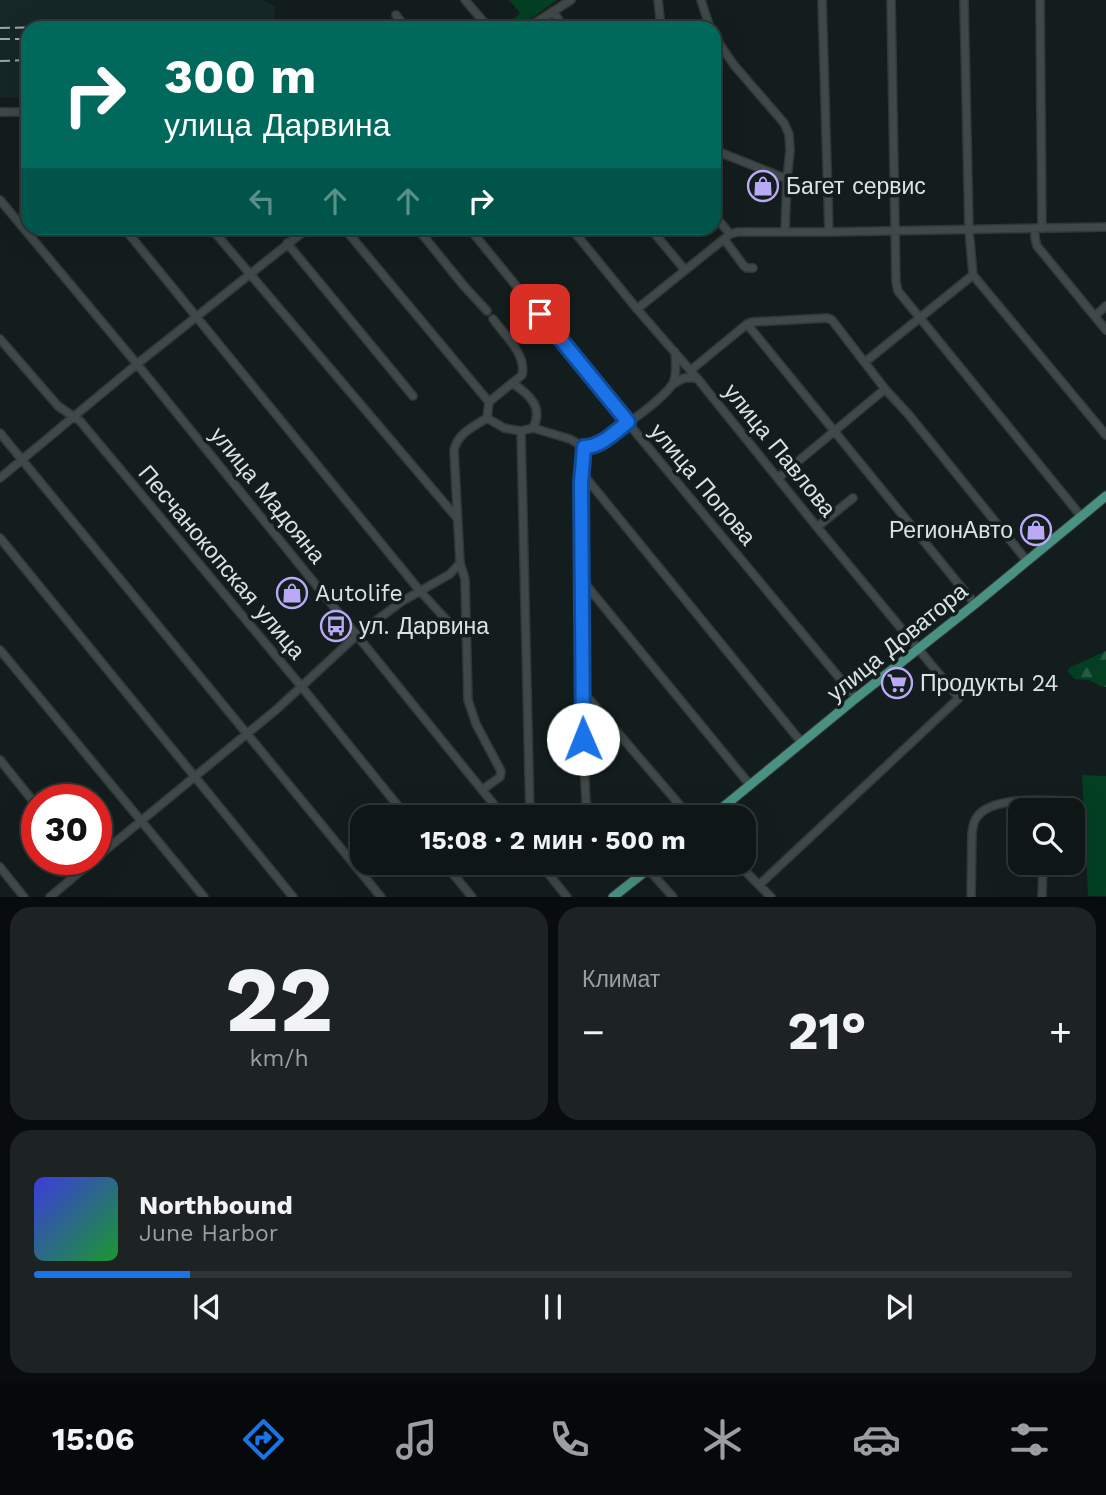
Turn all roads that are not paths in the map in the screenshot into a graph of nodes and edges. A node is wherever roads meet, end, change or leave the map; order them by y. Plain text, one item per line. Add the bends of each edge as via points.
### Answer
1 (465, 0) edge
2 (571, 0) edge
3 (658, 0) edge
4 (701, 0) edge
5 (822, 0) edge
6 (891, 0) edge
7 (964, 0) edge
8 (1040, 0) edge
9 (553, 11) junction
10 (396, 15) dead end
11 (401, 21) edge
12 (483, 21) edge
13 (538, 21) edge
14 (559, 21) edge
15 (660, 21) edge
16 (708, 21) edge
17 (721, 46) edge
18 (0, 112) edge
19 (21, 112) edge
20 (721, 153) edge
21 (787, 179) junction
22 (0, 200) edge
23 (21, 225) edge
24 (721, 226) edge
25 (1106, 227) edge
26 (1038, 228) junction
27 (969, 230) junction
28 (895, 231) junction
29 (785, 232) junction
30 (829, 232) junction
31 (29, 235) edge
32 (130, 235) edge
33 (217, 235) edge
34 (296, 235) edge
35 (350, 235) edge
36 (423, 235) edge
37 (475, 235) edge
38 (576, 235) edge
39 (656, 235) edge
40 (727, 236) junction
41 (288, 243) junction
42 (753, 268) dead end
43 (685, 270) junction
44 (248, 274) junction
45 (973, 275) junction
46 (1106, 306) edge
47 (637, 309) junction
48 (486, 311) dead end
49 (1095, 316) junction
50 (197, 317) junction
51 (919, 318) junction
52 (493, 319) dead end
53 (747, 324) junction
54 (1106, 330) edge
55 (0, 339) edge
56 (675, 352) junction
57 (865, 362) junction
58 (137, 364) junction
59 (691, 370) junction
60 (697, 377) junction
61 (512, 383) junction
62 (673, 384) junction
63 (885, 388) junction
64 (413, 396) dead end
65 (489, 402) junction
66 (74, 416) junction
67 (487, 418) junction
68 (628, 422) junction
69 (533, 428) junction
70 (521, 431) junction
71 (834, 432) junction
72 (0, 433) edge
73 (1106, 435) edge
74 (584, 447) junction
75 (21, 460) junction
76 (581, 473) junction
77 (0, 478) edge
78 (778, 478) junction
79 (1106, 496) edge
80 (853, 498) dead end
81 (1081, 516) junction
82 (457, 517) junction
83 (817, 527) junction
84 (0, 538) edge
85 (1027, 561) junction
86 (460, 563) junction
87 (582, 580) junction
88 (420, 591) junction
89 (975, 604) junction
90 (466, 627) junction
91 (357, 635) junction
92 (0, 650) edge
93 (917, 650) junction
94 (300, 686) junction
95 (583, 691) junction
96 (856, 698) junction
97 (248, 734) junction
98 (802, 743) junction
99 (0, 760) edge
100 (195, 777) junction
101 (750, 785) junction
102 (21, 786) edge
103 (482, 790) junction
104 (1008, 803) edge
105 (397, 805) edge
106 (494, 805) edge
107 (530, 805) edge
108 (586, 805) edge
109 (680, 805) edge
110 (726, 805) edge
111 (142, 821) junction
112 (112, 846) edge
113 (0, 867) edge
114 (76, 875) edge
115 (454, 875) edge
116 (550, 875) edge
117 (640, 875) edge
118 (655, 875) edge
119 (750, 875) edge
120 (1043, 875) edge
121 (759, 884) junction
122 (24, 897) edge
123 (50, 897) edge
124 (204, 897) edge
125 (293, 897) edge
126 (381, 897) edge
127 (472, 897) edge
128 (567, 897) edge
129 (613, 897) edge
130 (673, 897) edge
131 (771, 897) edge
132 (971, 897) edge
133 (1042, 897) edge

1 - 12 street
2 - 9 street
3 - 15 street
4 - 16 street
5 - 30 street
6 - 28 street
7 - 27 street
8 - 26 street
9 - 13 street
9 - 14 street
10 - 11 street
17 - 21 street via 787,127
18 - 19 street
20 - 21 street
21 - 29 street
22 - 23 street, улица Мадояна
24 - 40 street
25 - 26 street
26 - 27 street
26 - 49 street via 1037,246
27 - 28 street
27 - 45 street
28 - 30 street
28 - 51 street via 898,291
29 - 30 street
29 - 40 street
31 - 58 street, улица Мадояна
32 - 50 street
33 - 44 street
34 - 41 street
35 - 65 street
36 - 48 street
37 - 68 street, улица Попова
38 - 47 street, улица Павлова
39 - 43 street
40 - 42 street via 744,266
40 - 43 street
41 - 44 street
41 - 64 street
43 - 47 street
44 - 50 street
44 - 82 street
45 - 51 street
45 - 73 street
46 - 49 street
47 - 56 street, улица Павлова
49 - 54 street
50 - 58 street
50 - 88 street
51 - 57 street
51 - 81 street
52 - 61 street via 524,368
53 - 57 street via 827,318
53 - 59 street
53 - 71 street
55 - 66 street, Песчанокопская улица via 58,406
56 - 59 street, улица Павлова
56 - 62 street
57 - 63 street
58 - 66 street
58 - 91 street, улица Мадояна
59 - 60 street, улица Павлова
60 - 62 street
60 - 78 street, улица Павлова
61 - 65 street
61 - 69 street via 537,409
62 - 68 street
63 - 71 street
63 - 85 street
65 - 67 street
66 - 75 street
66 - 94 street, Песчанокопская улица
67 - 70 street
67 - 82 street via 456,443
68 - 74 street via 598,444
68 - 96 street, улица Попова
69 - 70 street
69 - 74 street
70 - 107 street
71 - 78 street
71 - 89 street
72 - 75 street
74 - 76 street
75 - 77 street
75 - 97 street
76 - 87 street
76 - 98 street
78 - 83 street, улица Павлова
79 - 81 main road, улица Доватора
80 - 83 street
81 - 85 main road, улица Доватора
82 - 86 street
83 - 93 street, улица Павлова
84 - 100 street
85 - 89 main road, улица Доватора
86 - 88 street
86 - 90 street
87 - 95 street
87 - 101 street
88 - 90 street via 452,626
88 - 91 street
89 - 93 main road, улица Доватора
90 - 103 street via 470,709 501,771 500,777
91 - 94 street
91 - 103 street, улица Мадояна
92 - 111 street
93 - 96 main road, улица Доватора
93 - 121 street, улица Павлова via 959,698
94 - 97 street
94 - 105 street, Песчанокопская улица
95 - 108 street
95 - 109 street
96 - 98 main road, улица Доватора
97 - 100 street
97 - 126 street
98 - 101 main road, улица Доватора
99 - 102 street
100 - 111 street
100 - 125 street
101 - 110 main road, улица Доватора
103 - 106 street, улица Мадояна
104 - 132 street via 976,819
111 - 112 street
111 - 124 street
113 - 122 street
114 - 123 street
115 - 127 street
116 - 128 street
117 - 129 main road
118 - 130 street
119 - 121 street
120 - 133 street
121 - 131 street

